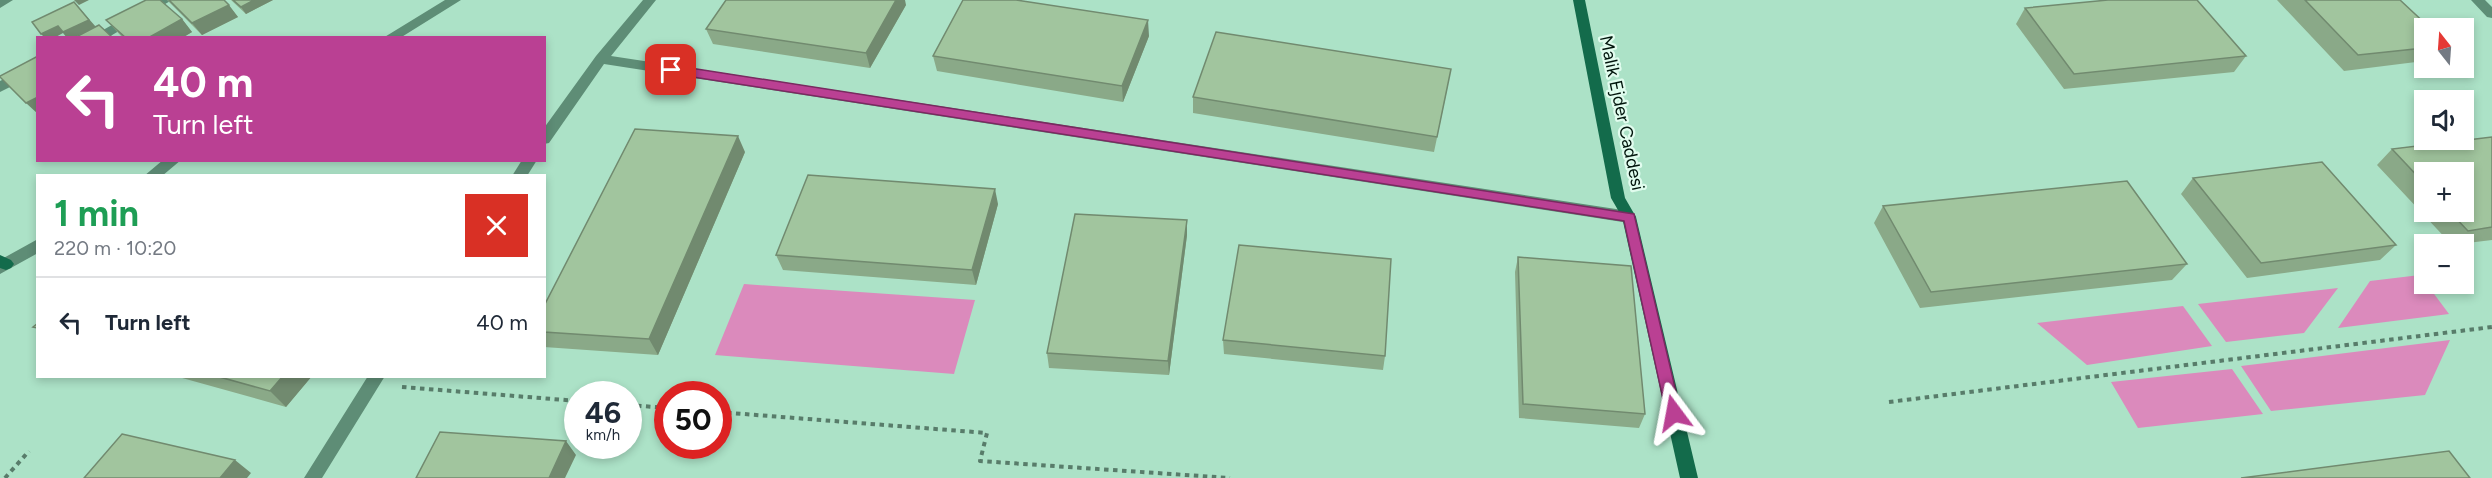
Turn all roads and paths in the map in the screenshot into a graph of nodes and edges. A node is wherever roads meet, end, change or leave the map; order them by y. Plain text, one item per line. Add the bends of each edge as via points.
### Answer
1 (7, 0) edge
2 (166, 0) edge
3 (455, 0) edge
4 (650, 0) edge
5 (1579, 0) edge
6 (2477, 0) edge
7 (0, 4) edge
8 (2492, 14) edge
9 (99, 36) edge
10 (392, 36) edge
11 (601, 59) junction
12 (36, 69) edge
13 (0, 87) edge
14 (546, 136) edge
15 (171, 162) edge
16 (154, 174) edge
17 (1629, 217) junction
18 (36, 246) edge
19 (2, 264) edge
20 (2492, 327) edge
21 (374, 381) edge
22 (564, 400) edge
23 (1889, 402) dead end
24 (732, 413) edge
25 (29, 451) dead end
26 (5, 478) edge
27 (313, 478) edge
28 (1230, 478) edge
29 (1689, 478) edge

1 - 7 street
2 - 9 street
3 - 10 street
4 - 11 street
5 - 17 main road, Malik Ejder Caddesi via 1618,198
6 - 8 street
11 - 14 street
11 - 17 street
12 - 13 street
15 - 16 street
17 - 29 main road, Malik Ejder Caddesi
18 - 19 street
20 - 23 path
21 - 22 path
21 - 27 street
24 - 28 path via 987,433 980,461
25 - 26 path

